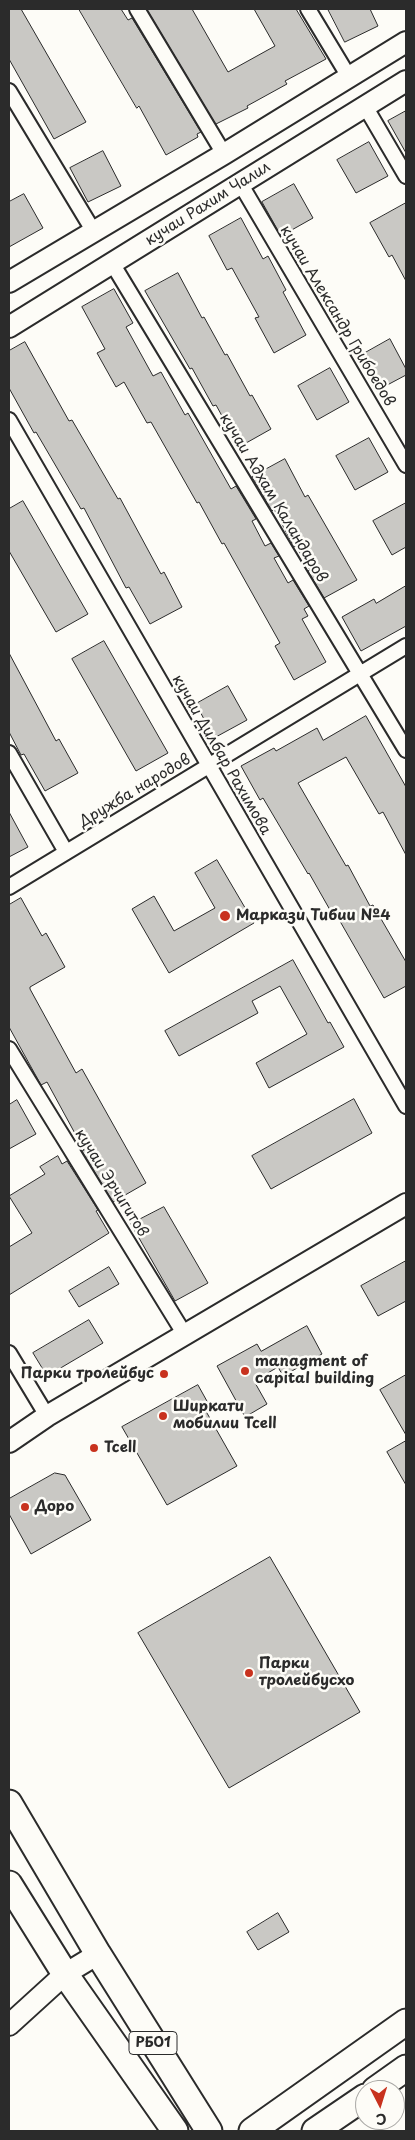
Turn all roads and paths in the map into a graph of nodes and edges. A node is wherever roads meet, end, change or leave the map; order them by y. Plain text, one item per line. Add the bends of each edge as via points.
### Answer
1 (137, 9) edge
2 (308, 9) edge
3 (406, 42) edge
4 (349, 77) junction
5 (406, 81) edge
6 (9, 91) edge
7 (365, 106) junction
8 (224, 154) junction
9 (406, 176) edge
10 (240, 183) junction
11 (94, 232) junction
12 (112, 263) junction
13 (9, 282) edge
14 (9, 326) edge
15 (9, 420) edge
16 (406, 465) edge
17 (406, 646) edge
18 (360, 674) junction
19 (406, 750) edge
20 (9, 753) edge
21 (209, 766) junction
22 (66, 852) junction
23 (9, 887) edge
24 (9, 1049) edge
25 (406, 1106) edge
26 (406, 1204) edge
27 (185, 1334) junction
28 (9, 1353) edge
29 (47, 1416) junction
30 (9, 1435) edge
31 (9, 1442) edge
32 (9, 1802) edge
33 (9, 1884) edge
34 (98, 1954) junction
35 (65, 1974) junction
36 (406, 2022) edge
37 (9, 2025) edge
38 (406, 2068) edge
39 (389, 2080) edge
40 (355, 2104) edge
41 (175, 2131) edge
42 (209, 2131) edge
43 (252, 2131) edge
44 (315, 2131) edge

1 - 8 street
2 - 4 street
3 - 4 main road
4 - 8 main road
5 - 7 main road, кучаи Рахим Чалил
6 - 11 street
7 - 9 street
7 - 10 main road, кучаи Рахим Чалил
8 - 11 main road
10 - 12 main road, кучаи Рахим Чалил
10 - 16 street, кучаи Александр Грибоедов
11 - 13 main road
12 - 14 main road, кучаи Рахим Чалил
12 - 18 street, кучаи Адхам Каландаров
15 - 21 street, кучаи Дилбар Рахимова
17 - 18 street, Дружба народов
18 - 19 street, кучаи Адхам Каландаров
18 - 21 street, Дружба народов
20 - 22 street
21 - 22 street, Дружба народов
21 - 25 street, кучаи Дилбар Рахимова
22 - 23 street, Дружба народов
24 - 27 street, кучаи Эрчигитов
26 - 27 main road
27 - 29 main road
28 - 29 street
29 - 30 main road
29 - 31 main road
32 - 34 highway, РБ01
33 - 35 highway, РБ01
34 - 35 main road
34 - 42 highway, РБ01
35 - 37 main road
35 - 41 highway, РБ01
36 - 43 highway
38 - 39 highway
40 - 44 highway

